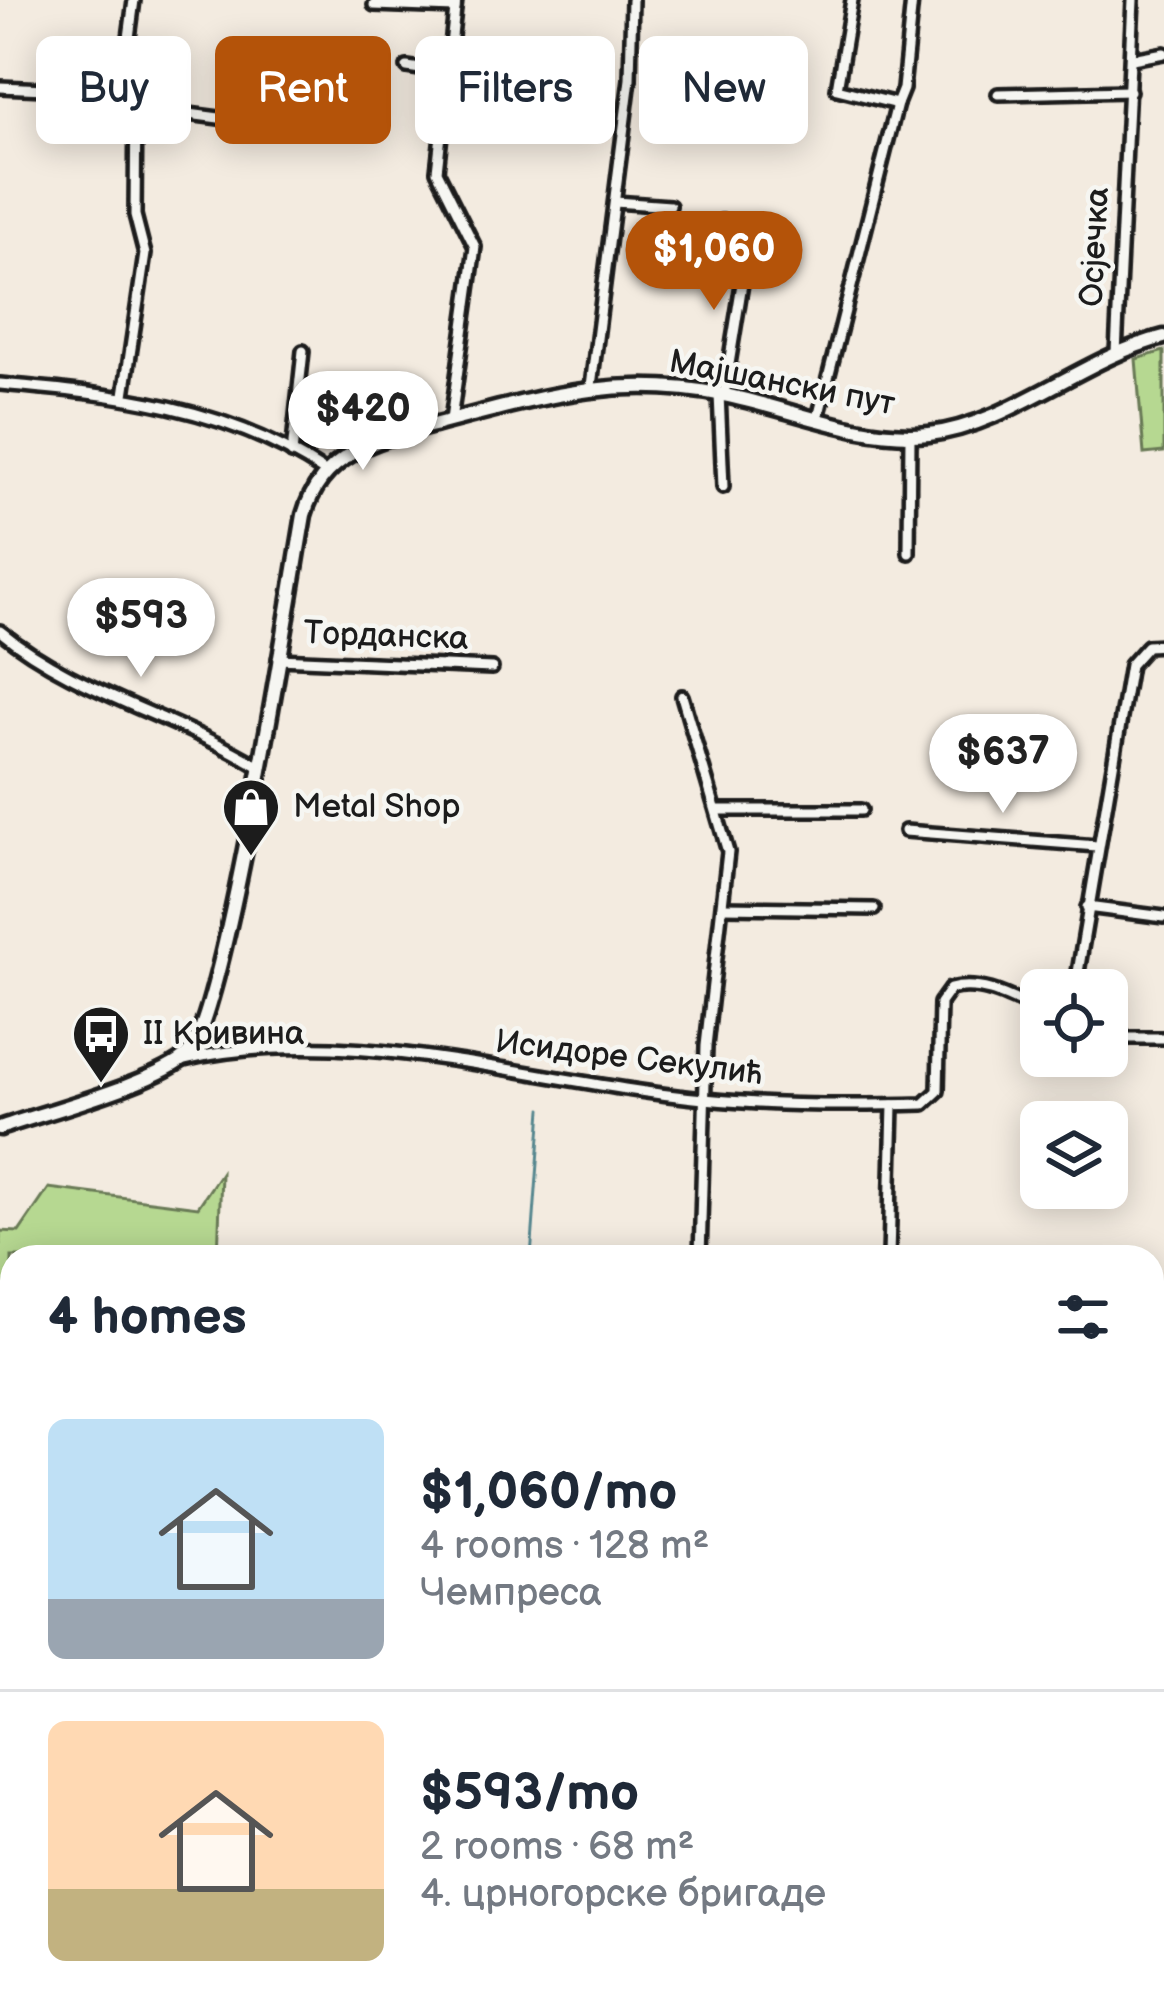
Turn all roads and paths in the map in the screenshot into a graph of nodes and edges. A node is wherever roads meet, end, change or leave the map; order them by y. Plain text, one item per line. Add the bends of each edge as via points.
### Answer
1 (134, 0) edge
2 (632, 0) edge
3 (852, 0) edge
4 (912, 0) edge
5 (1133, 0) edge
6 (455, 4) edge
7 (374, 5) dead end
8 (129, 36) edge
9 (452, 36) edge
10 (1164, 53) edge
11 (1132, 59) junction
12 (407, 67) dead end
13 (415, 68) edge
14 (0, 87) edge
15 (36, 88) edge
16 (1130, 91) junction
17 (998, 94) dead end
18 (897, 104) junction
19 (136, 144) edge
20 (440, 144) edge
21 (615, 202) junction
22 (670, 206) dead end
23 (722, 221) dead end
24 (1164, 337) edge
25 (303, 351) dead end
26 (1116, 353) junction
27 (0, 384) edge
28 (591, 386) junction
29 (722, 394) junction
30 (124, 395) junction
31 (818, 418) junction
32 (451, 420) junction
33 (910, 435) junction
34 (292, 453) junction
35 (325, 472) junction
36 (723, 487) dead end
37 (909, 553) dead end
38 (0, 632) edge
39 (1164, 645) edge
40 (278, 659) junction
41 (492, 668) dead end
42 (682, 696) dead end
43 (258, 766) junction
44 (861, 809) dead end
45 (718, 810) junction
46 (905, 831) dead end
47 (1097, 845) junction
48 (723, 907) junction
49 (1087, 907) junction
50 (874, 909) dead end
51 (1164, 917) edge
52 (1078, 969) edge
53 (1020, 1003) edge
54 (1128, 1038) edge
55 (1164, 1038) edge
56 (178, 1062) junction
57 (706, 1100) junction
58 (893, 1105) junction
59 (0, 1128) edge
60 (700, 1245) edge
61 (889, 1245) edge

1 - 8 street
2 - 21 street
3 - 18 street via 837,89
4 - 18 street
5 - 11 street, Осјечка
6 - 7 street
6 - 9 street
10 - 11 street
11 - 16 street, Осјечка
12 - 13 street
14 - 15 street
16 - 17 street
16 - 26 street, Осјечка
18 - 31 street
19 - 30 street via 145,254
20 - 32 street via 437,171 476,247
21 - 22 street
21 - 28 street
23 - 29 street via 751,228
24 - 26 street, Мајшански пут
25 - 34 street
26 - 33 street, Мајшански пут via 969,424
27 - 30 street
28 - 29 street, Мајшански пут
28 - 32 street, Мајшански пут
29 - 31 street, Мајшански пут
29 - 36 street
30 - 34 street via 194,412
31 - 33 street, Мајшански пут
32 - 35 street, Мајшански пут via 365,445
33 - 37 street
34 - 35 street
35 - 40 street via 304,515
38 - 43 street via 61,673 163,714
39 - 47 street via 1147,646 1130,665
40 - 41 street, Торданска
40 - 43 street
42 - 45 street
43 - 56 street via 201,1030
44 - 45 street
45 - 48 street via 728,852
46 - 47 street
47 - 49 street
48 - 50 street
48 - 57 street
49 - 51 street
49 - 52 street
53 - 58 street, Исидоре Секулић via 994,991 950,988 940,1003 937,1097
54 - 55 street
56 - 57 street, Исидоре Секулић via 231,1049 324,1050
56 - 59 street
57 - 58 street, Исидоре Секулић
57 - 60 street
58 - 61 street

